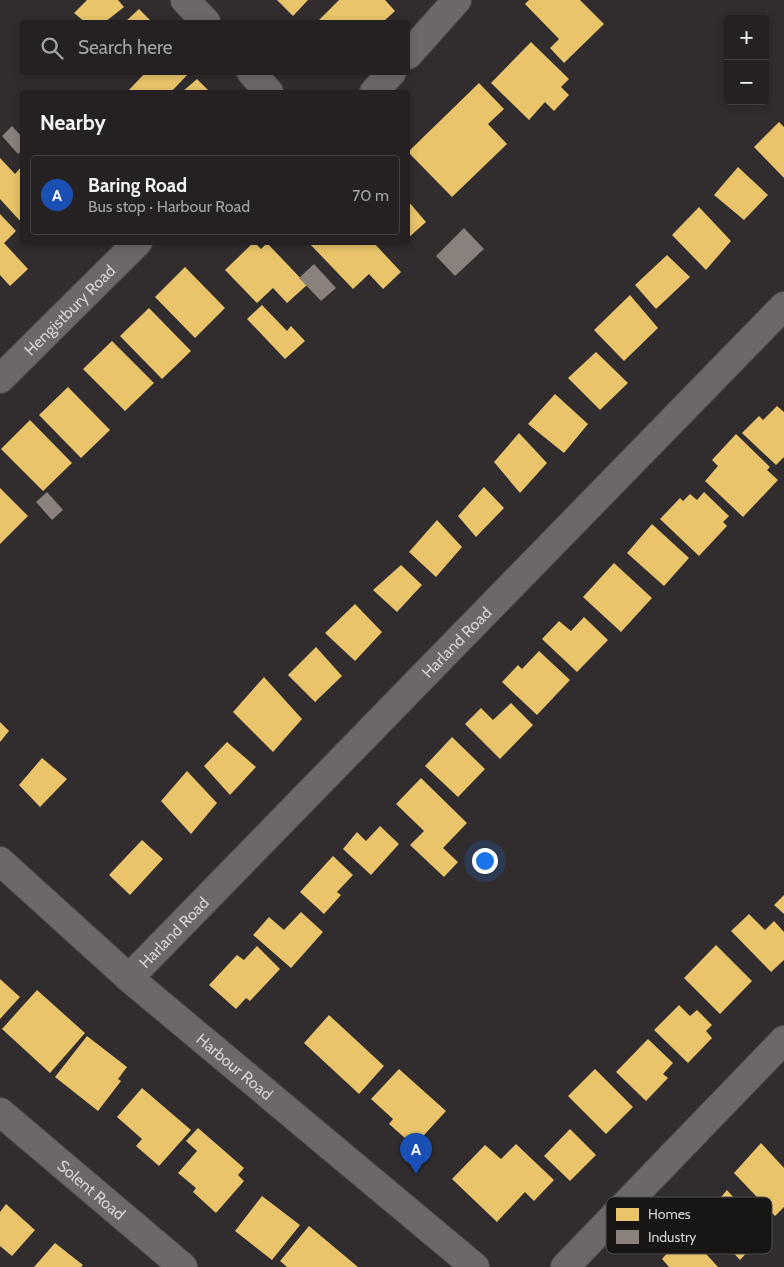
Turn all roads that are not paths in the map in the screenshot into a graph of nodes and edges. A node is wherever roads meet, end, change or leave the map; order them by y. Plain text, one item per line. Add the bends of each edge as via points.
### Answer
1 (185, 0) edge
2 (457, 0) edge
3 (204, 20) edge
4 (410, 53) edge
5 (254, 75) edge
6 (389, 75) edge
7 (267, 90) edge
8 (376, 90) edge
9 (135, 245) edge
10 (784, 306) edge
11 (0, 379) edge
12 (0, 861) edge
13 (129, 978) junction
14 (784, 1040) edge
15 (0, 1112) edge
16 (633, 1197) edge
17 (606, 1225) edge
18 (183, 1267) edge
19 (476, 1267) edge
20 (565, 1267) edge

1 - 3 street
2 - 4 street
5 - 7 street
6 - 8 street
9 - 11 street, Hengistbury Road
10 - 13 street, Harland Road
12 - 13 street, Harbour Road
13 - 19 street, Harbour Road
14 - 16 street
15 - 18 street, Solent Road
17 - 20 street

